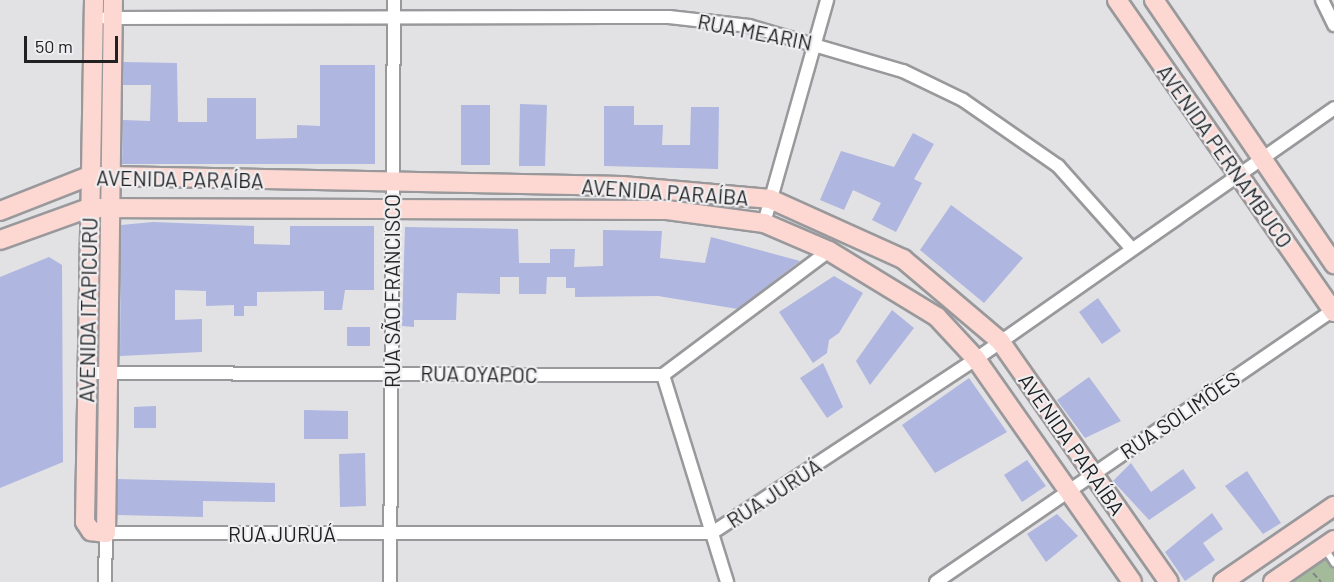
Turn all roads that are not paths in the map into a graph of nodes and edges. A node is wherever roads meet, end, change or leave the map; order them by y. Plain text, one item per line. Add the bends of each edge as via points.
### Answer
1 (394, 0) edge
2 (827, 0) edge
3 (1154, 0) edge
4 (1322, 0) edge
5 (1118, 1) edge
6 (94, 9) edge
7 (114, 9) edge
8 (394, 14) junction
9 (1334, 25) edge
10 (815, 42) junction
11 (1334, 108) edge
12 (1262, 158) junction
13 (1238, 174) junction
14 (89, 176) junction
15 (110, 176) junction
16 (393, 184) junction
17 (598, 186) junction
18 (770, 199) junction
19 (108, 207) junction
20 (89, 208) junction
21 (393, 210) junction
22 (598, 210) junction
23 (0, 211) edge
24 (764, 223) junction
25 (0, 240) edge
26 (1131, 248) junction
27 (829, 251) junction
28 (1334, 264) edge
29 (1334, 311) edge
30 (1000, 341) junction
31 (976, 359) junction
32 (87, 373) junction
33 (106, 373) junction
34 (392, 373) junction
35 (663, 375) junction
36 (1094, 474) junction
37 (1068, 492) junction
38 (1334, 506) edge
39 (106, 533) junction
40 (712, 533) junction
41 (391, 534) junction
42 (1329, 544) edge
43 (1334, 563) edge
44 (105, 582) edge
45 (390, 582) edge
46 (727, 582) edge
47 (936, 582) edge
48 (1132, 582) edge
49 (1169, 582) edge
50 (1223, 582) edge
51 (1273, 582) edge

1 - 8 street, RUA SÃO FRANCISCO
2 - 10 street
3 - 12 main road, AVENIDA PERNAMBUCO
4 - 9 street
5 - 13 main road, AVENIDA PERNAMBUCO
6 - 7 street, RUA MEARIN
6 - 14 main road, AVENIDA ITAPICURU
7 - 8 street, RUA MEARIN
7 - 15 main road, AVENIDA ITAPICURU
8 - 10 street, RUA MEARIN via 669,17 749,26
8 - 16 street, RUA SÃO FRANCISCO
10 - 18 street
10 - 26 street, RUA MEARIN via 903,71 963,100 1058,166
11 - 12 street, RUA JURUÁ
12 - 13 street, RUA JURUÁ
12 - 28 main road, AVENIDA PERNAMBUCO
13 - 26 street, RUA JURUÁ
13 - 29 main road, AVENIDA PERNAMBUCO
14 - 15 main road, AVENIDA PARAÍBA
14 - 20 main road, AVENIDA ITAPICURU
14 - 23 main road, AVENIDA PARAÍBA
15 - 16 main road, AVENIDA PARAÍBA
15 - 19 main road, AVENIDA ITAPICURU
16 - 17 main road, AVENIDA PARAÍBA
16 - 21 street, RUA SÃO FRANCISCO
17 - 18 main road, AVENIDA PARAÍBA
17 - 22 main road
18 - 24 street
18 - 30 main road, AVENIDA PARAÍBA via 903,260
19 - 20 main road, AVENIDA PARAÍBA
19 - 21 main road, AVENIDA PARAÍBA
19 - 33 main road, AVENIDA ITAPICURU
20 - 25 main road, AVENIDA PARAÍBA
20 - 32 main road, AVENIDA ITAPICURU
21 - 22 main road, AVENIDA PARAÍBA
21 - 34 street, RUA SÃO FRANCISCO
22 - 24 main road, AVENIDA PARAÍBA via 667,210
24 - 27 main road, AVENIDA PARAÍBA
26 - 30 street, RUA JURUÁ
27 - 31 main road, AVENIDA PARAÍBA via 937,317
27 - 35 street
29 - 36 street, RUA SOLIMÕES
30 - 31 street, RUA JURUÁ
30 - 36 main road, AVENIDA PARAÍBA
31 - 37 main road, AVENIDA PARAÍBA
31 - 40 street, RUA JURUÁ
32 - 33 street, RUA OYAPOC
32 - 39 main road, AVENIDA ITAPICURU via 85,522 91,531
33 - 34 street, RUA OYAPOC
33 - 39 main road, AVENIDA ITAPICURU
34 - 35 street, RUA OYAPOC
34 - 41 street, RUA SÃO FRANCISCO
35 - 40 street
36 - 37 street, RUA SOLIMÕES
36 - 49 main road, AVENIDA PARAÍBA
37 - 47 street, RUA SOLIMÕES
37 - 48 main road, AVENIDA PARAÍBA
38 - 50 main road
39 - 41 street, RUA JURUÁ
39 - 44 street, AVENIDA ITAPICURU
40 - 41 street, RUA JURUÁ
40 - 46 street
41 - 45 street, RUA SÃO FRANCISCO
42 - 43 lane
42 - 51 main road

